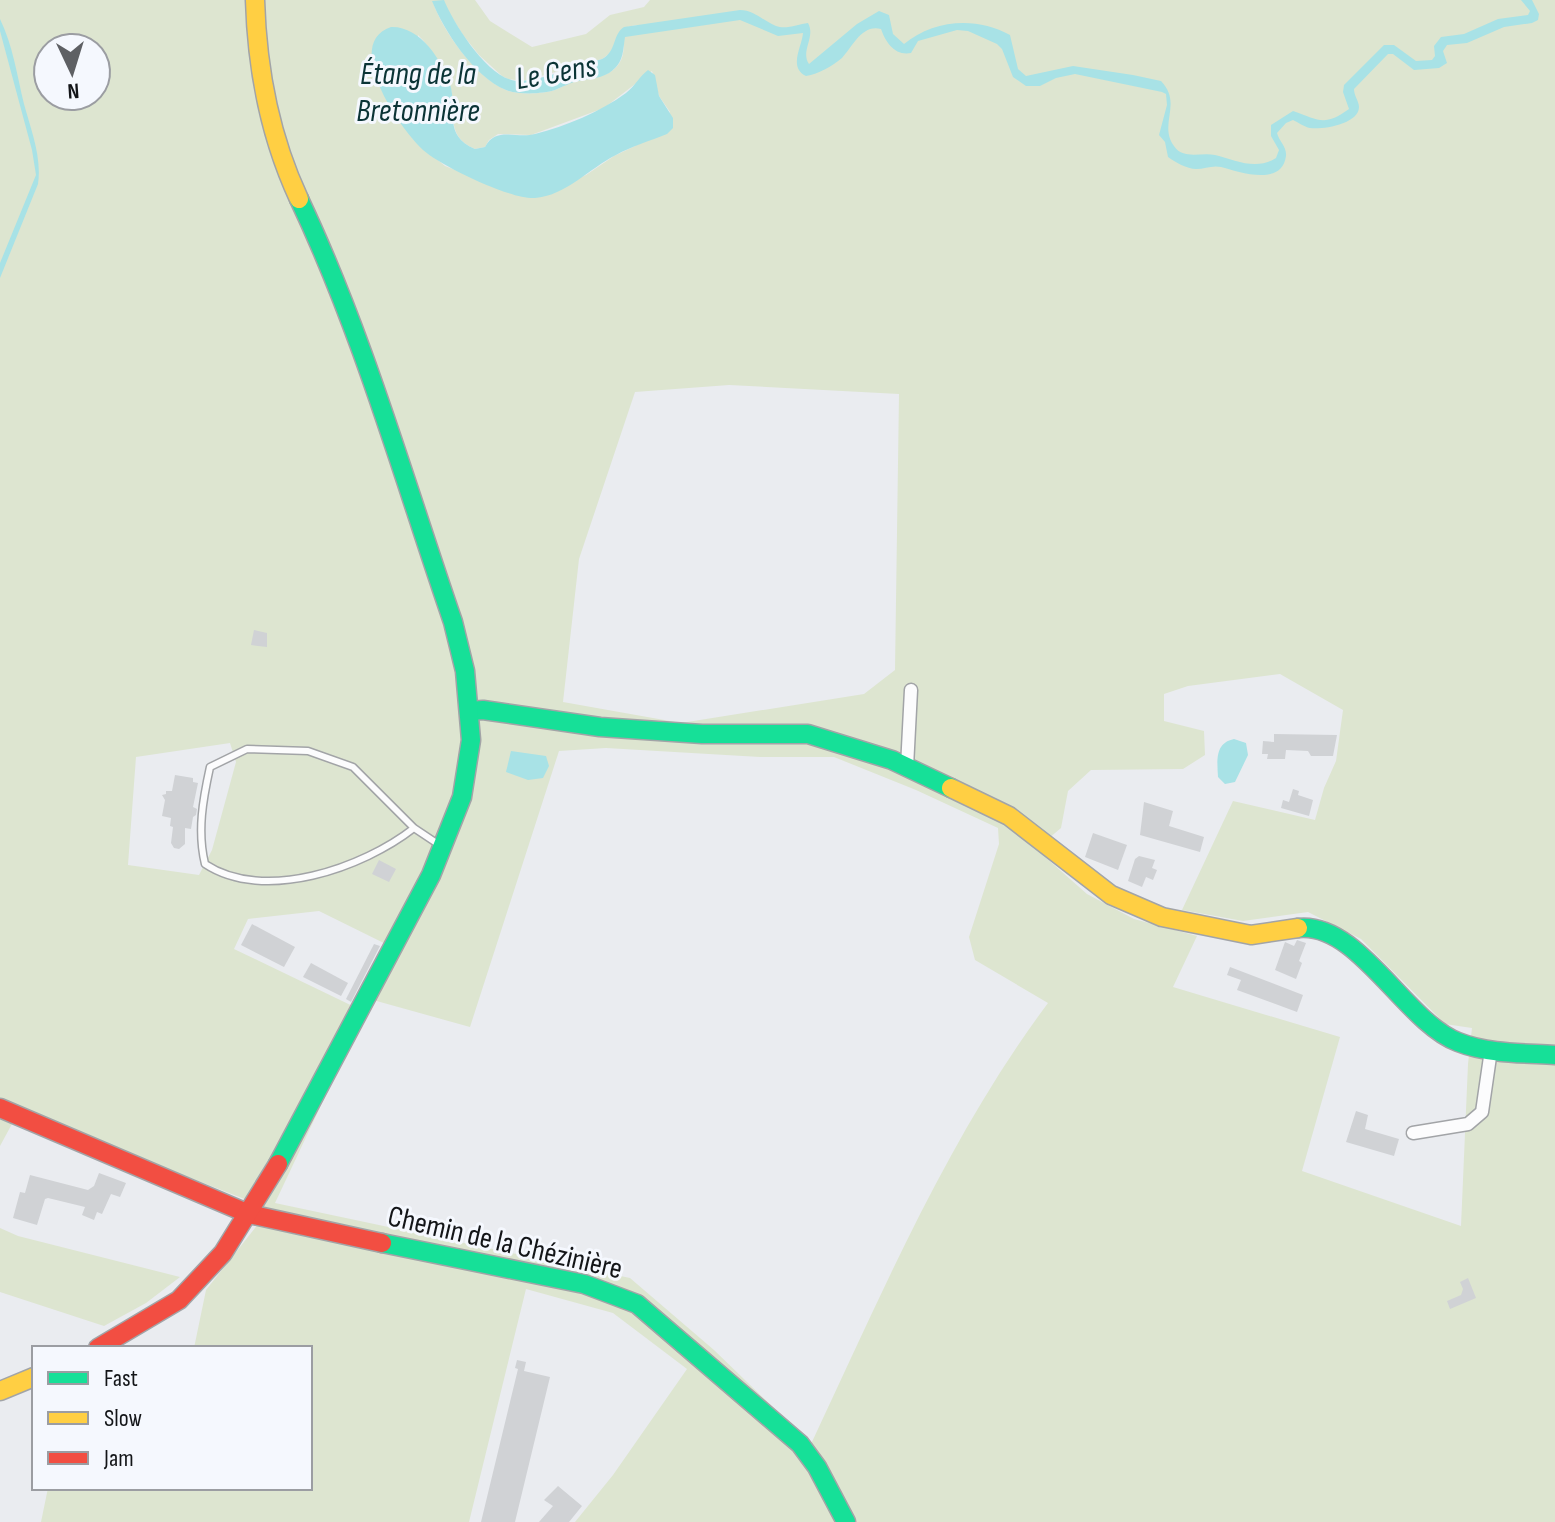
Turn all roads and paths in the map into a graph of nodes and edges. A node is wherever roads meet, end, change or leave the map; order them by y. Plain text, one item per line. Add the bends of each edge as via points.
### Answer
1 (255, 0) edge
2 (911, 690) dead end
3 (470, 711) junction
4 (907, 767) junction
5 (414, 828) junction
6 (444, 847) junction
7 (1491, 1050) junction
8 (1555, 1055) edge
9 (0, 1108) edge
10 (1413, 1133) dead end
11 (249, 1214) junction
12 (101, 1346) edge
13 (32, 1378) edge
14 (0, 1391) edge
15 (846, 1522) edge

1 - 3 street via 255,27 278,143 329,263 448,609
2 - 4 street
3 - 4 street via 702,734 808,734
3 - 6 street via 465,786
4 - 7 street via 1009,816 1111,895 1162,917 1251,935 1303,927 1325,932 1351,947 1431,1026 1457,1042
5 - 5 lane via 353,767 308,751 247,749 210,767 200,843 205,864 222,875 282,881 347,866
5 - 6 lane
6 - 11 street
7 - 8 street
7 - 10 street via 1482,1112 1468,1124
9 - 11 street, Chemin de la Chézinière
11 - 12 street via 223,1253 179,1300
11 - 15 street, Chemin de la Chézinière via 584,1284 637,1304 800,1444
13 - 14 street

